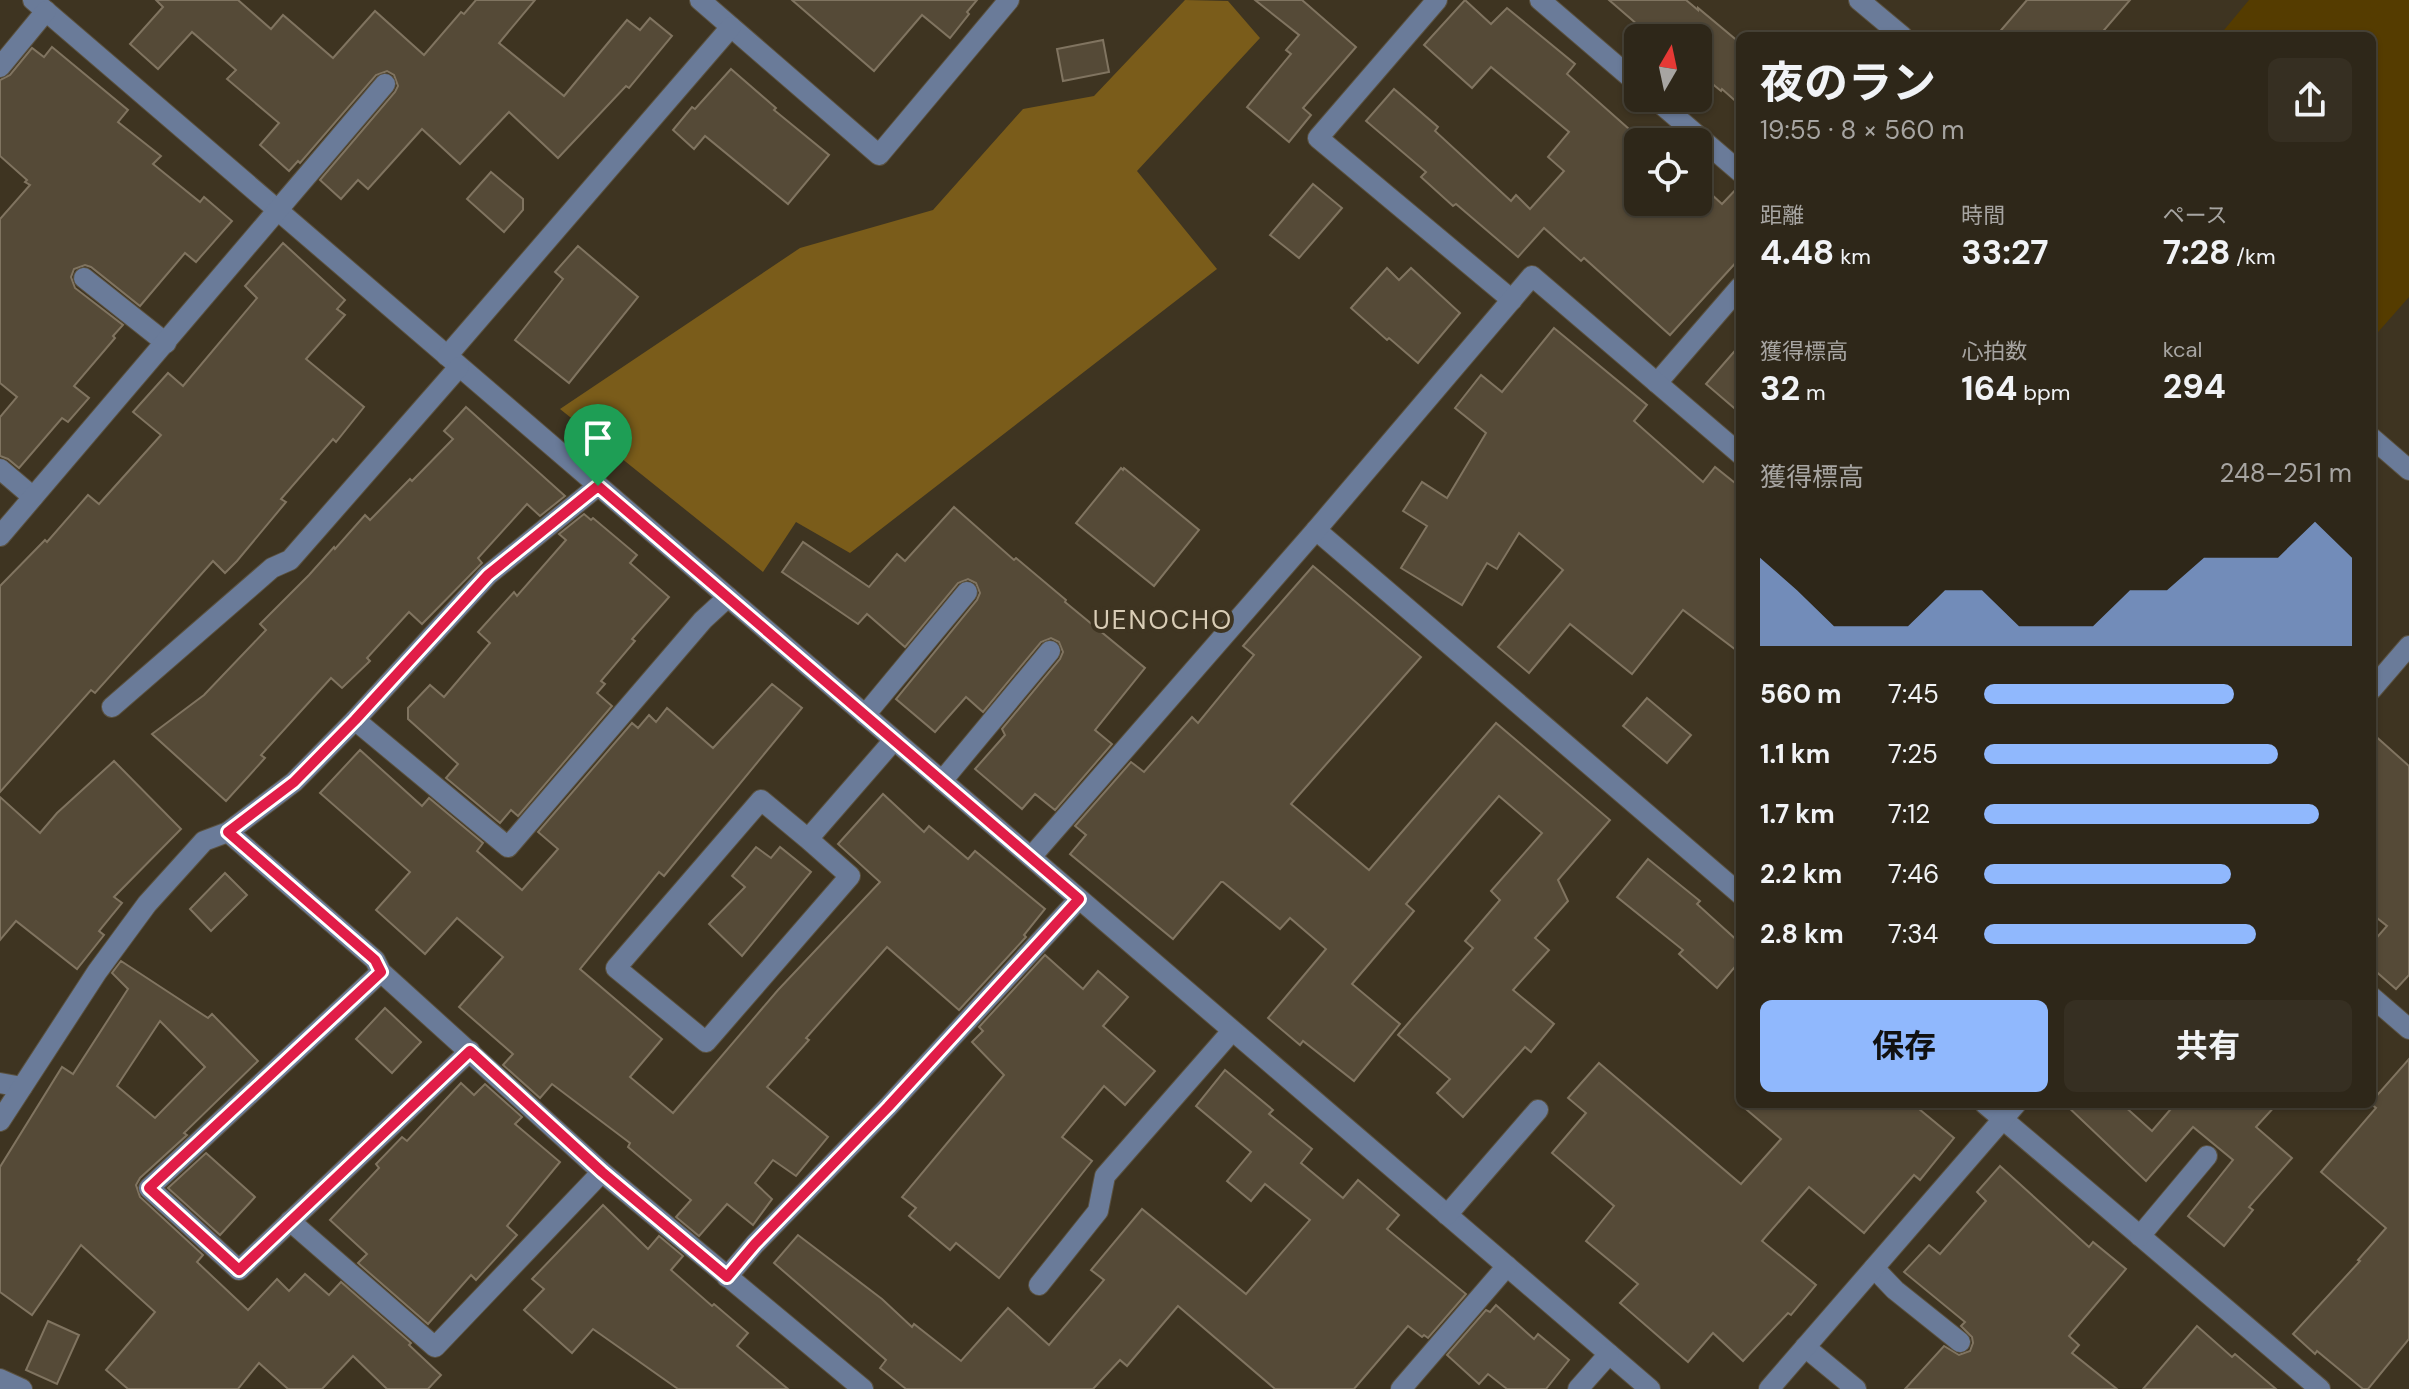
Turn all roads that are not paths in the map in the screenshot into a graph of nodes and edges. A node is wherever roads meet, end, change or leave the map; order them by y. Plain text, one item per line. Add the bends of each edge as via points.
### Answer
1 (700, 0) edge
2 (1009, 0) edge
3 (1437, 0) edge
4 (1540, 0) edge
5 (1859, 0) edge
6 (40, 6) edge
7 (731, 27) junction
8 (1897, 32) edge
9 (0, 67) edge
10 (1624, 72) edge
11 (385, 84) dead end
12 (1670, 112) edge
13 (1736, 169) edge
14 (278, 211) junction
15 (84, 278) dead end
16 (1736, 292) edge
17 (1512, 300) junction
18 (166, 343) junction
19 (453, 361) junction
20 (1657, 383) junction
21 (2376, 441) edge
22 (1736, 451) edge
23 (0, 469) edge
24 (2409, 470) edge
25 (598, 486) junction
26 (33, 497) junction
27 (1316, 530) junction
28 (0, 536) edge
29 (967, 592) dead end
30 (728, 597) junction
31 (2409, 646) edge
32 (1050, 651) dead end
33 (2376, 684) edge
34 (112, 707) dead end
35 (865, 715) junction
36 (355, 720) junction
37 (894, 740) junction
38 (942, 781) junction
39 (228, 832) junction
40 (808, 839) junction
41 (1031, 857) junction
42 (1736, 891) edge
43 (1079, 899) junction
44 (381, 972) junction
45 (2376, 1000) edge
46 (2409, 1029) edge
47 (1232, 1031) junction
48 (470, 1051) junction
49 (0, 1083) edge
50 (22, 1087) junction
51 (1538, 1110) dead end
52 (2009, 1112) edge
53 (0, 1121) edge
54 (2207, 1156) dead end
55 (602, 1172) junction
56 (1447, 1215) junction
57 (290, 1221) junction
58 (2140, 1236) junction
59 (1507, 1266) junction
60 (1874, 1268) junction
61 (727, 1277) junction
62 (1039, 1285) dead end
63 (1960, 1342) dead end
64 (1805, 1347) junction
65 (1609, 1354) junction
66 (0, 1379) edge
67 (22, 1389) edge
68 (863, 1389) edge
69 (1401, 1389) edge
70 (1578, 1389) edge
71 (1650, 1389) edge
72 (1769, 1389) edge
73 (1856, 1389) edge
74 (2320, 1389) edge

1 - 7 street
2 - 7 street via 879,155
3 - 17 street via 1318,138
4 - 10 street
5 - 8 street
6 - 9 street
6 - 14 street
7 - 19 street
11 - 14 street
12 - 13 street
14 - 18 street
14 - 19 street
15 - 18 street
16 - 20 street
17 - 20 street via 1532,276
17 - 27 street
18 - 26 street
19 - 25 street
19 - 34 street via 290,560 272,568
20 - 22 street
21 - 24 street
23 - 26 street
25 - 30 street
25 - 36 street via 488,575
26 - 28 street
27 - 41 street
27 - 42 street
29 - 35 street
30 - 35 street
30 - 36 street via 508,847
31 - 33 street
32 - 38 street
35 - 37 street
36 - 39 street via 294,782
37 - 38 street
37 - 40 street
38 - 41 street
39 - 44 street via 375,960
39 - 50 street via 204,841 147,904
40 - 40 street via 850,876 706,1042 616,968 761,800
41 - 43 street
43 - 47 street
43 - 61 street
44 - 48 street
44 - 57 street via 149,1188 239,1270
45 - 46 street
47 - 56 street
47 - 62 street via 1105,1176 1098,1211
48 - 55 street
48 - 57 street
49 - 50 street
50 - 53 street
51 - 56 street
52 - 58 street
52 - 60 street
54 - 58 street
55 - 57 street via 435,1347
55 - 61 street
56 - 59 street
58 - 74 street
59 - 65 street
59 - 69 street
60 - 63 street
60 - 64 street
61 - 68 street
64 - 72 street
64 - 73 street
65 - 70 street
65 - 71 street
66 - 67 street

